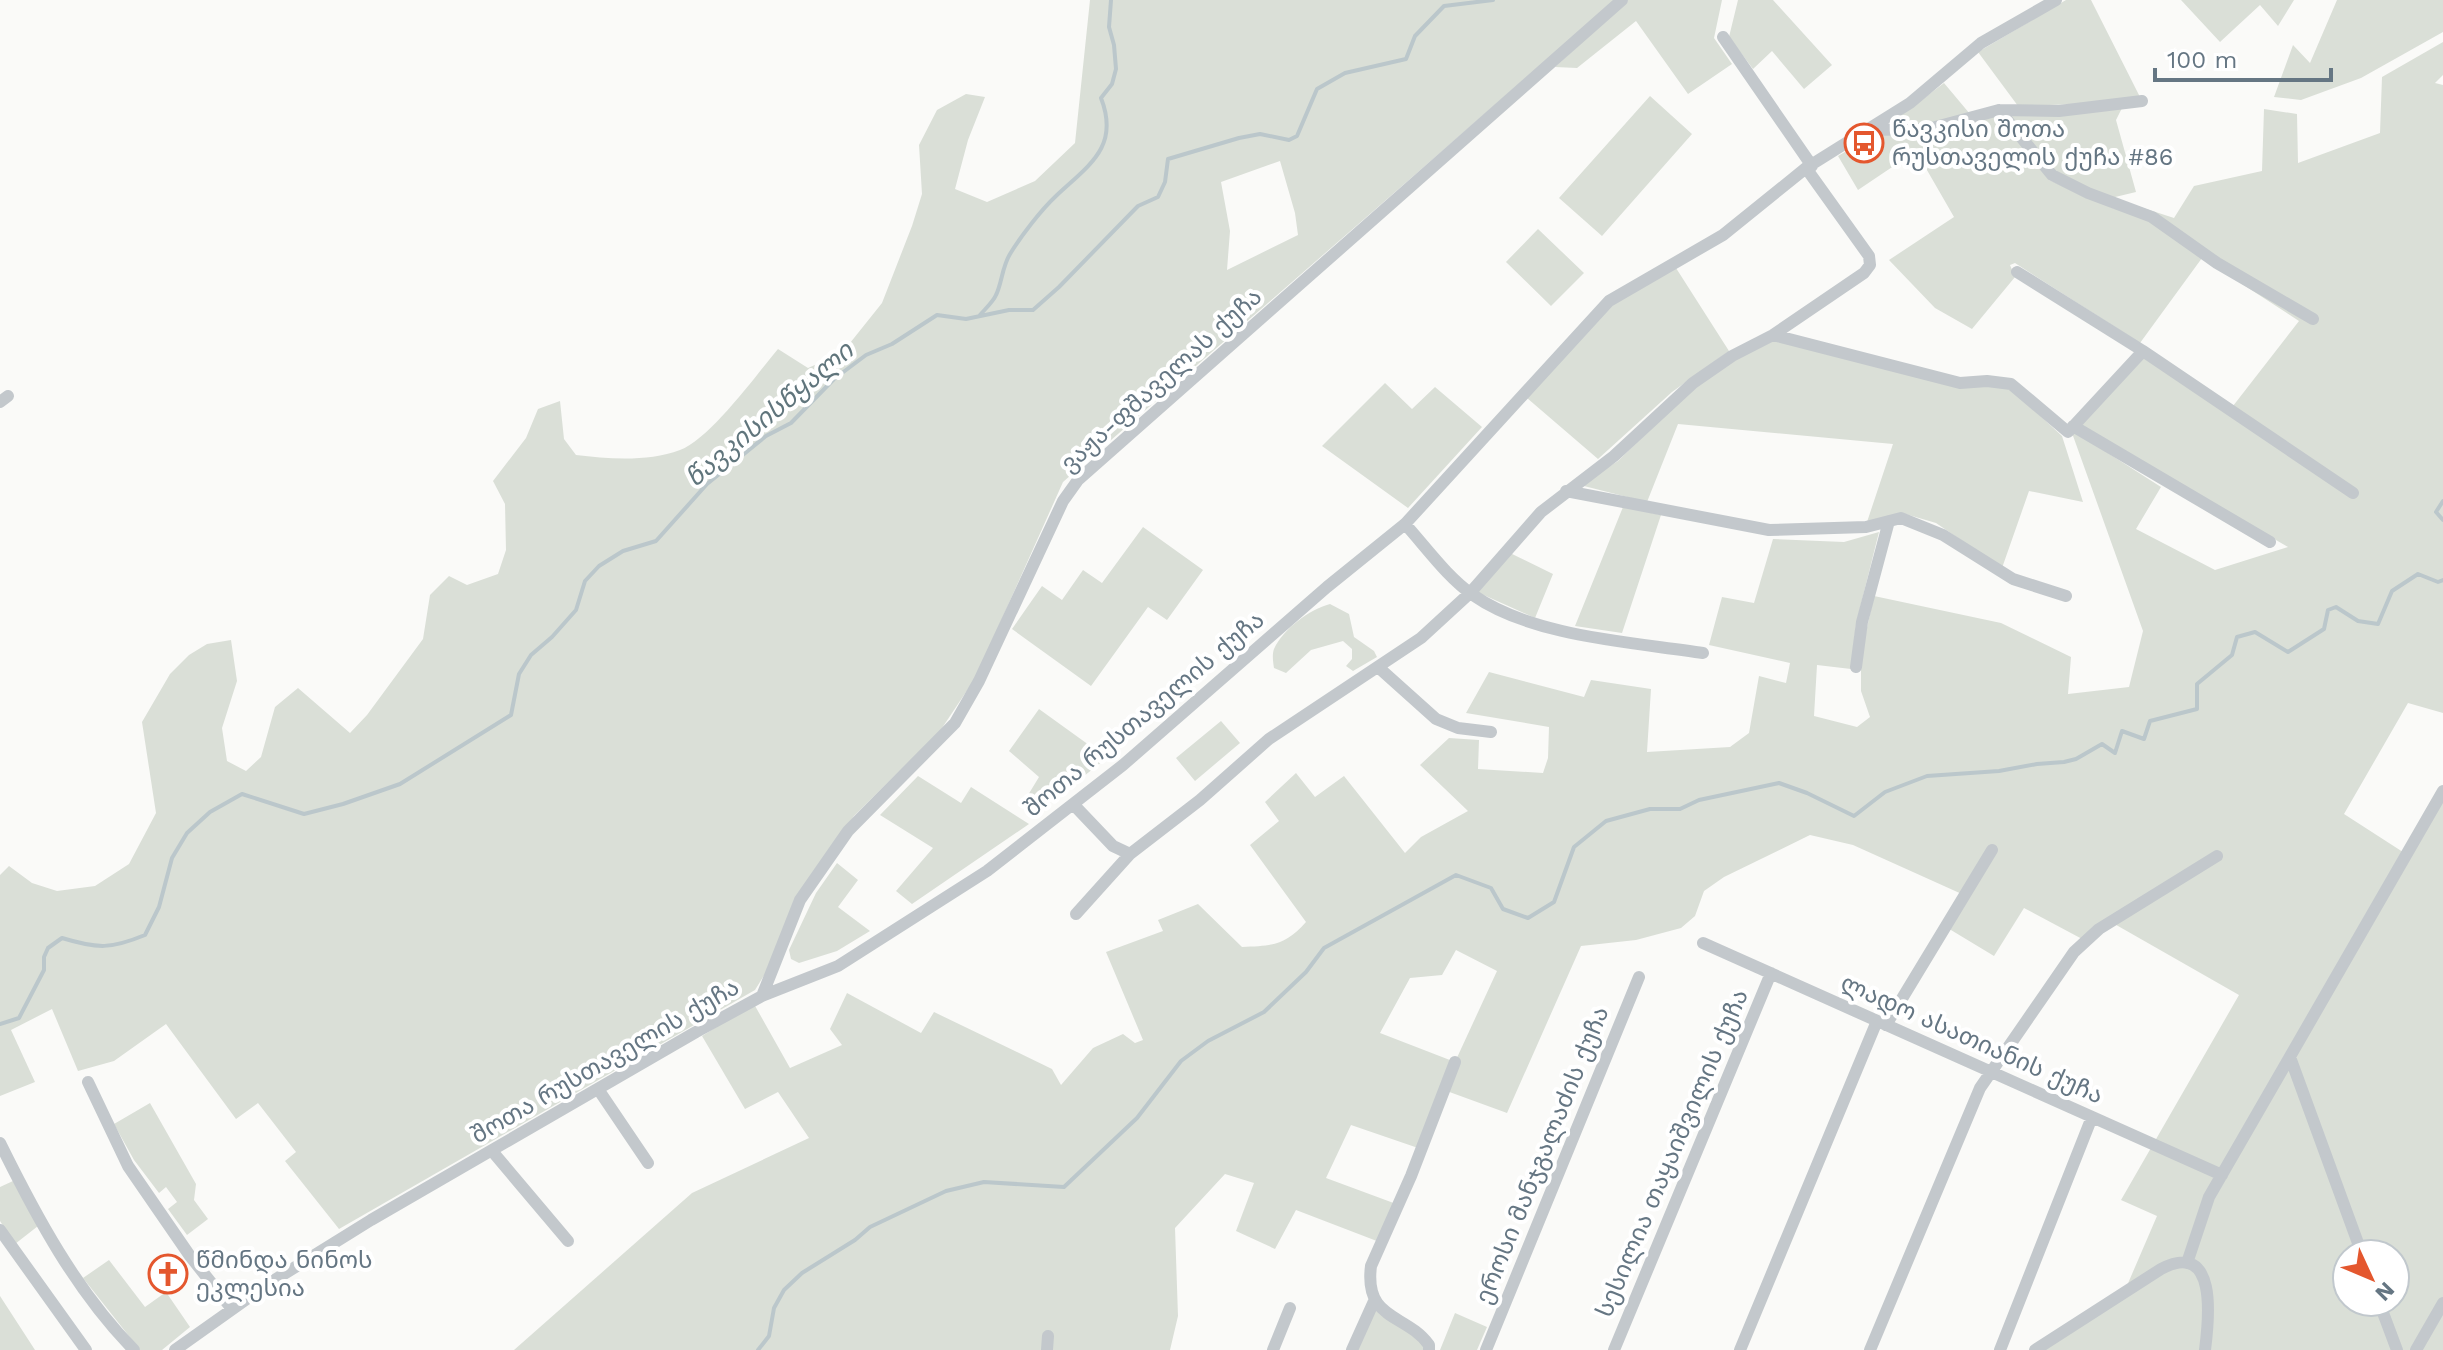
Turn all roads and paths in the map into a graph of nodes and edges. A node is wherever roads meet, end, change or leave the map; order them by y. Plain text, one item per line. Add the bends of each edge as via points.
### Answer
1 (1622, 0) edge
2 (2056, 0) edge
3 (1723, 37) dead end
4 (2142, 101) dead end
5 (1999, 110) junction
6 (1869, 130) junction
7 (1809, 167) junction
8 (2017, 272) dead end
9 (2313, 319) dead end
10 (1773, 335) junction
11 (2143, 351) junction
12 (2073, 426) junction
13 (1566, 491) junction
14 (2353, 493) dead end
15 (1889, 521) junction
16 (1405, 524) junction
17 (2270, 542) dead end
18 (1470, 593) junction
19 (2066, 596) dead end
20 (1703, 653) dead end
21 (1378, 667) junction
22 (1856, 667) dead end
23 (1491, 732) dead end
24 (2443, 791) edge
25 (1073, 804) junction
26 (1992, 850) dead end
27 (1130, 854) junction
28 (2217, 856) dead end
29 (1076, 914) dead end
30 (1703, 943) dead end
31 (1771, 973) junction
32 (1639, 977) dead end
33 (762, 996) junction
34 (1882, 1023) junction
35 (2290, 1057) junction
36 (1455, 1062) dead end
37 (1992, 1072) junction
38 (88, 1082) dead end
39 (598, 1089) junction
40 (2092, 1117) junction
41 (0, 1143) edge
42 (492, 1151) junction
43 (648, 1163) dead end
44 (2222, 1175) junction
45 (0, 1230) edge
46 (2356, 1238) edge
47 (568, 1241) dead end
48 (2187, 1263) junction
49 (1375, 1299) junction
50 (2443, 1303) edge
51 (1290, 1308) dead end
52 (232, 1309) junction
53 (2385, 1318) edge
54 (86, 1350) edge
55 (134, 1350) edge
56 (175, 1350) edge
57 (1273, 1350) edge
58 (1352, 1350) edge
59 (1429, 1350) edge
60 (1486, 1350) edge
61 (1614, 1350) edge
62 (1740, 1350) edge
63 (1870, 1350) edge
64 (2000, 1350) edge
65 (2035, 1350) edge
66 (2205, 1350) edge
67 (2397, 1350) edge
68 (2416, 1350) edge

1 - 33 street, ვაჟა-ფშაველას ქუჩა via 1078,480 955,723 848,831 800,900
2 - 6 street, შოთა რუსთაველის ქუჩა via 1981,43
3 - 7 street
4 - 5 street via 2086,109
5 - 6 street via 1928,129
5 - 9 street via 2052,175 2152,217 2217,263
6 - 7 street, შოთა რუსთაველის ქუჩა
7 - 10 street via 1870,265
7 - 16 street, შოთა რუსთაველის ქუჩა via 1723,235 1609,301
8 - 11 street
10 - 12 street via 1960,383 2011,384 2068,432
10 - 13 street via 1693,383 1614,456
11 - 12 street
11 - 14 street
12 - 17 street
13 - 15 street via 1769,530 1866,527
13 - 18 street via 1532,521
15 - 19 street via 1901,518 1943,535 2013,579
15 - 22 street via 1862,622
16 - 18 street
16 - 25 street, შოთა რუსთაველის ქუჩა
18 - 20 street via 1538,626
18 - 21 street via 1421,638
21 - 23 street via 1436,719
21 - 27 street via 1269,739
24 - 35 street
25 - 27 street via 1113,846
25 - 33 street, შოთა რუსთაველის ქუჩა via 987,871 838,966
26 - 34 street
27 - 29 street
28 - 37 street via 2084,940
30 - 31 street, ლადო ასათიანის ქუჩა
31 - 34 street, ლადო ასათიანის ქუჩა
31 - 61 street, სესილია თაყაიშვილის ქუჩა
32 - 60 street, ეროსი მანჯგალაძის ქუჩა
33 - 39 street, შოთა რუსთაველის ქუჩა
34 - 37 street, ლადო ასათიანის ქუჩა
34 - 62 street
35 - 44 street
35 - 46 street
36 - 49 street via 1371,1266
37 - 40 street, ლადო ასათიანის ქუჩა
37 - 63 street via 1980,1088
38 - 52 street via 128,1166
39 - 42 street, შოთა რუსთაველის ქუჩა
39 - 43 street
40 - 44 street, ლადო ასათიანის ქუჩა
40 - 64 street
41 - 55 street via 76,1279
42 - 47 street
42 - 52 street, შოთა რუსთაველის ქუჩა
44 - 48 street
45 - 54 street
48 - 65 street via 2171,1264
48 - 66 street via 2207,1286
49 - 58 street
49 - 59 street via 1383,1312 1424,1338
50 - 68 street
51 - 57 street
52 - 56 street, შოთა რუსთაველის ქუჩა
53 - 67 street

